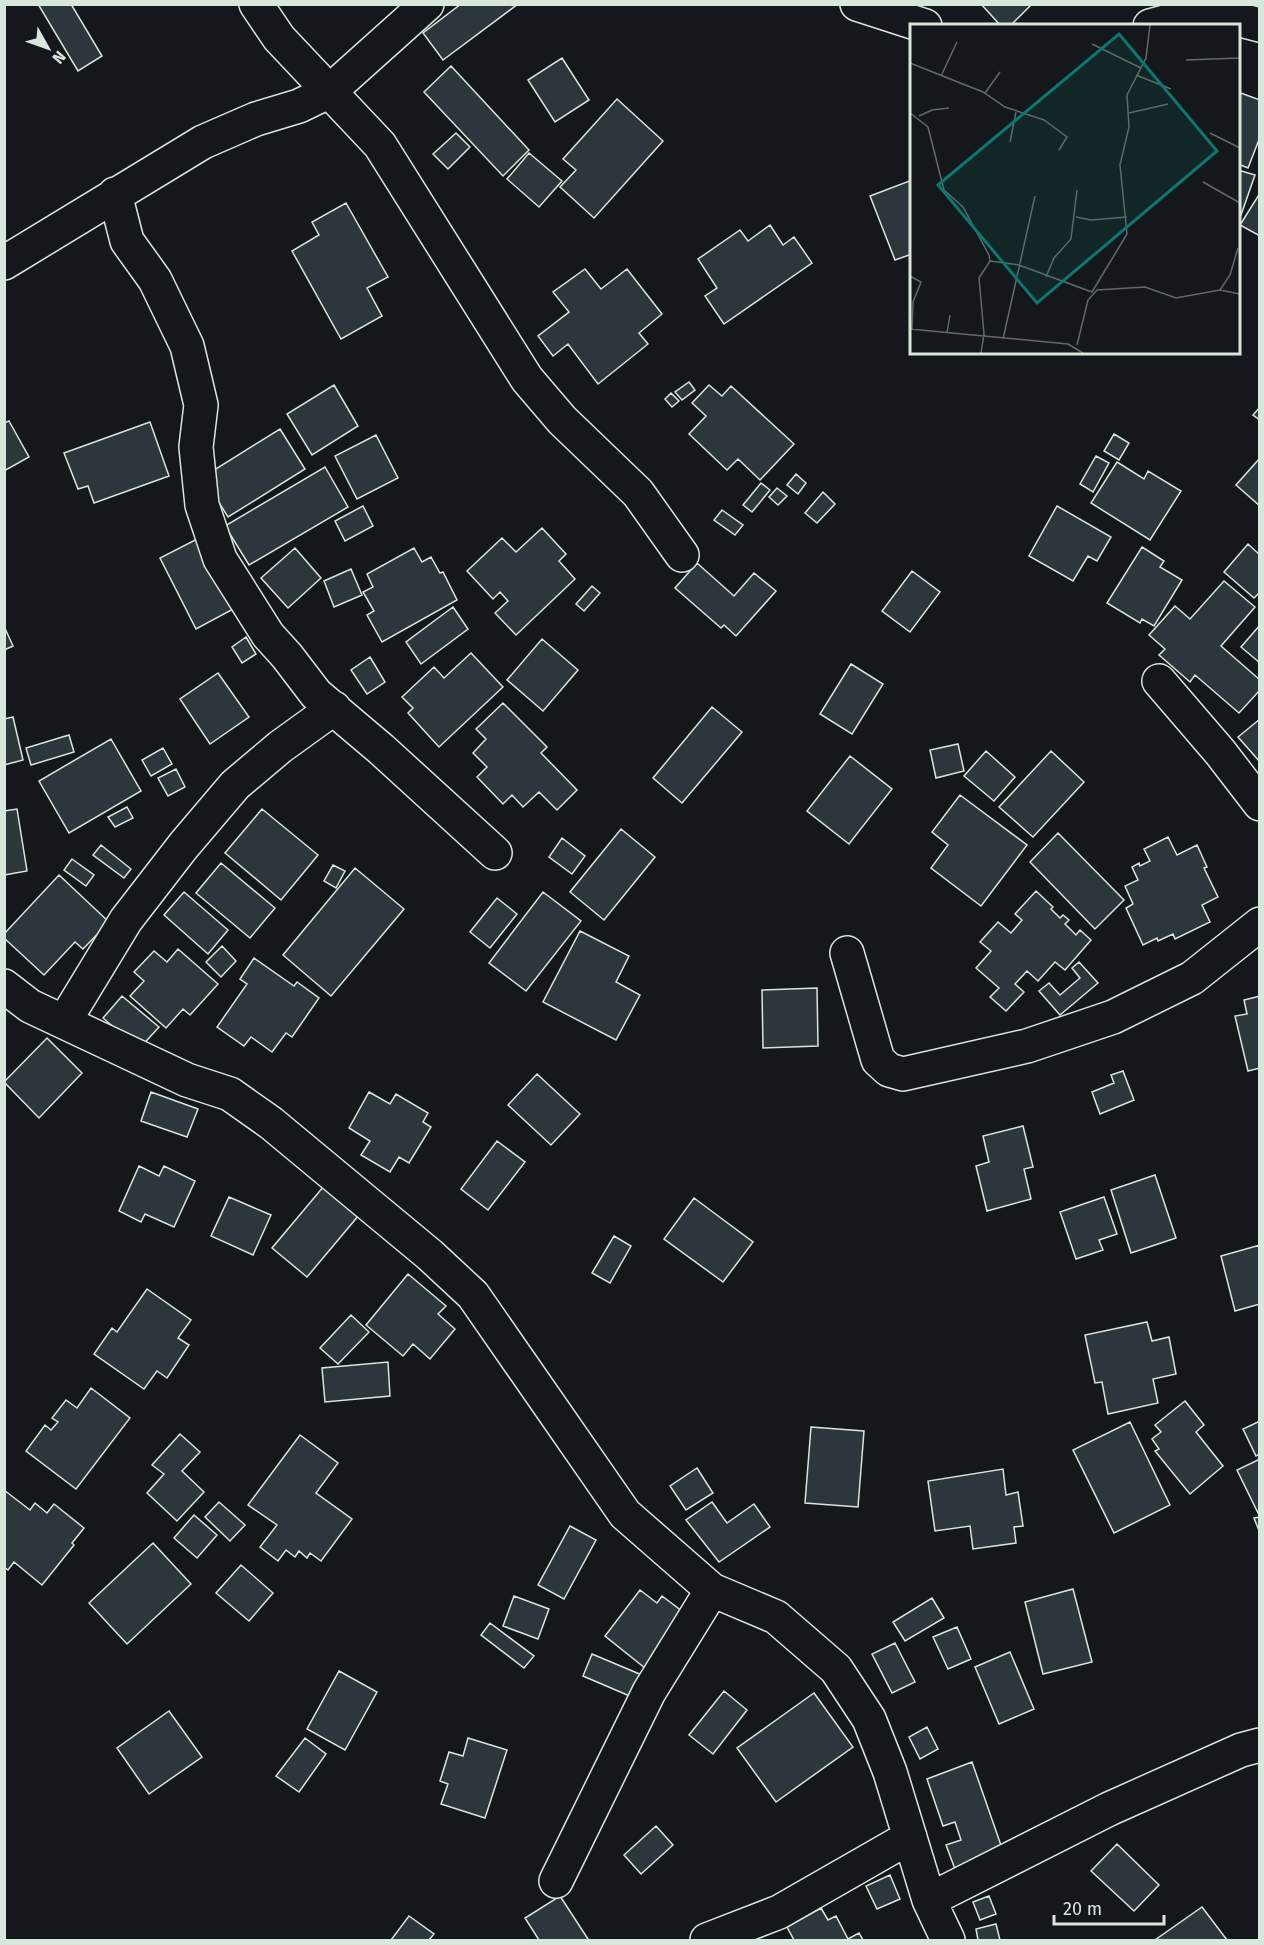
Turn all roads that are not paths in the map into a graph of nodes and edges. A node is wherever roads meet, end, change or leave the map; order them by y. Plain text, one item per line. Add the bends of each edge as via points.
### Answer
1 (256, 4) edge
2 (427, 4) edge
3 (857, 4) edge
4 (919, 24) edge
5 (1157, 24) edge
6 (1260, 25) edge
7 (330, 91) junction
8 (115, 194) junction
9 (4, 263) edge
10 (682, 555) dead end
11 (1159, 681) dead end
12 (333, 708) junction
13 (1260, 804) edge
14 (495, 853) dead end
15 (1260, 924) edge
16 (847, 953) dead end
17 (4, 986) edge
18 (64, 1022) junction
19 (712, 1590) junction
20 (1260, 1745) edge
21 (910, 1837) junction
22 (556, 1881) dead end
23 (929, 1900) junction
24 (707, 1941) edge
25 (948, 1941) edge

1 - 7 street via 279,38
2 - 7 street
3 - 4 street
5 - 6 street via 1206,11
7 - 8 street via 203,142
7 - 10 street via 380,145 527,379 562,420 638,493
8 - 9 street
8 - 12 street via 127,241 155,280 187,346 201,405 196,447 202,505 220,559 268,635 316,694
11 - 13 street
12 - 14 street
12 - 18 street via 235,784 126,920
15 - 16 street via 1192,978 1113,1017 1027,1046 903,1074 889,1070 878,1060
17 - 18 street via 30,1006
18 - 19 street via 187,1080 230,1094 271,1123 430,1255 473,1295 625,1514
19 - 21 street via 776,1617 836,1669 869,1719
19 - 22 street via 649,1692
20 - 23 street via 1109,1809
21 - 23 street
21 - 24 street via 779,1912
23 - 25 street

